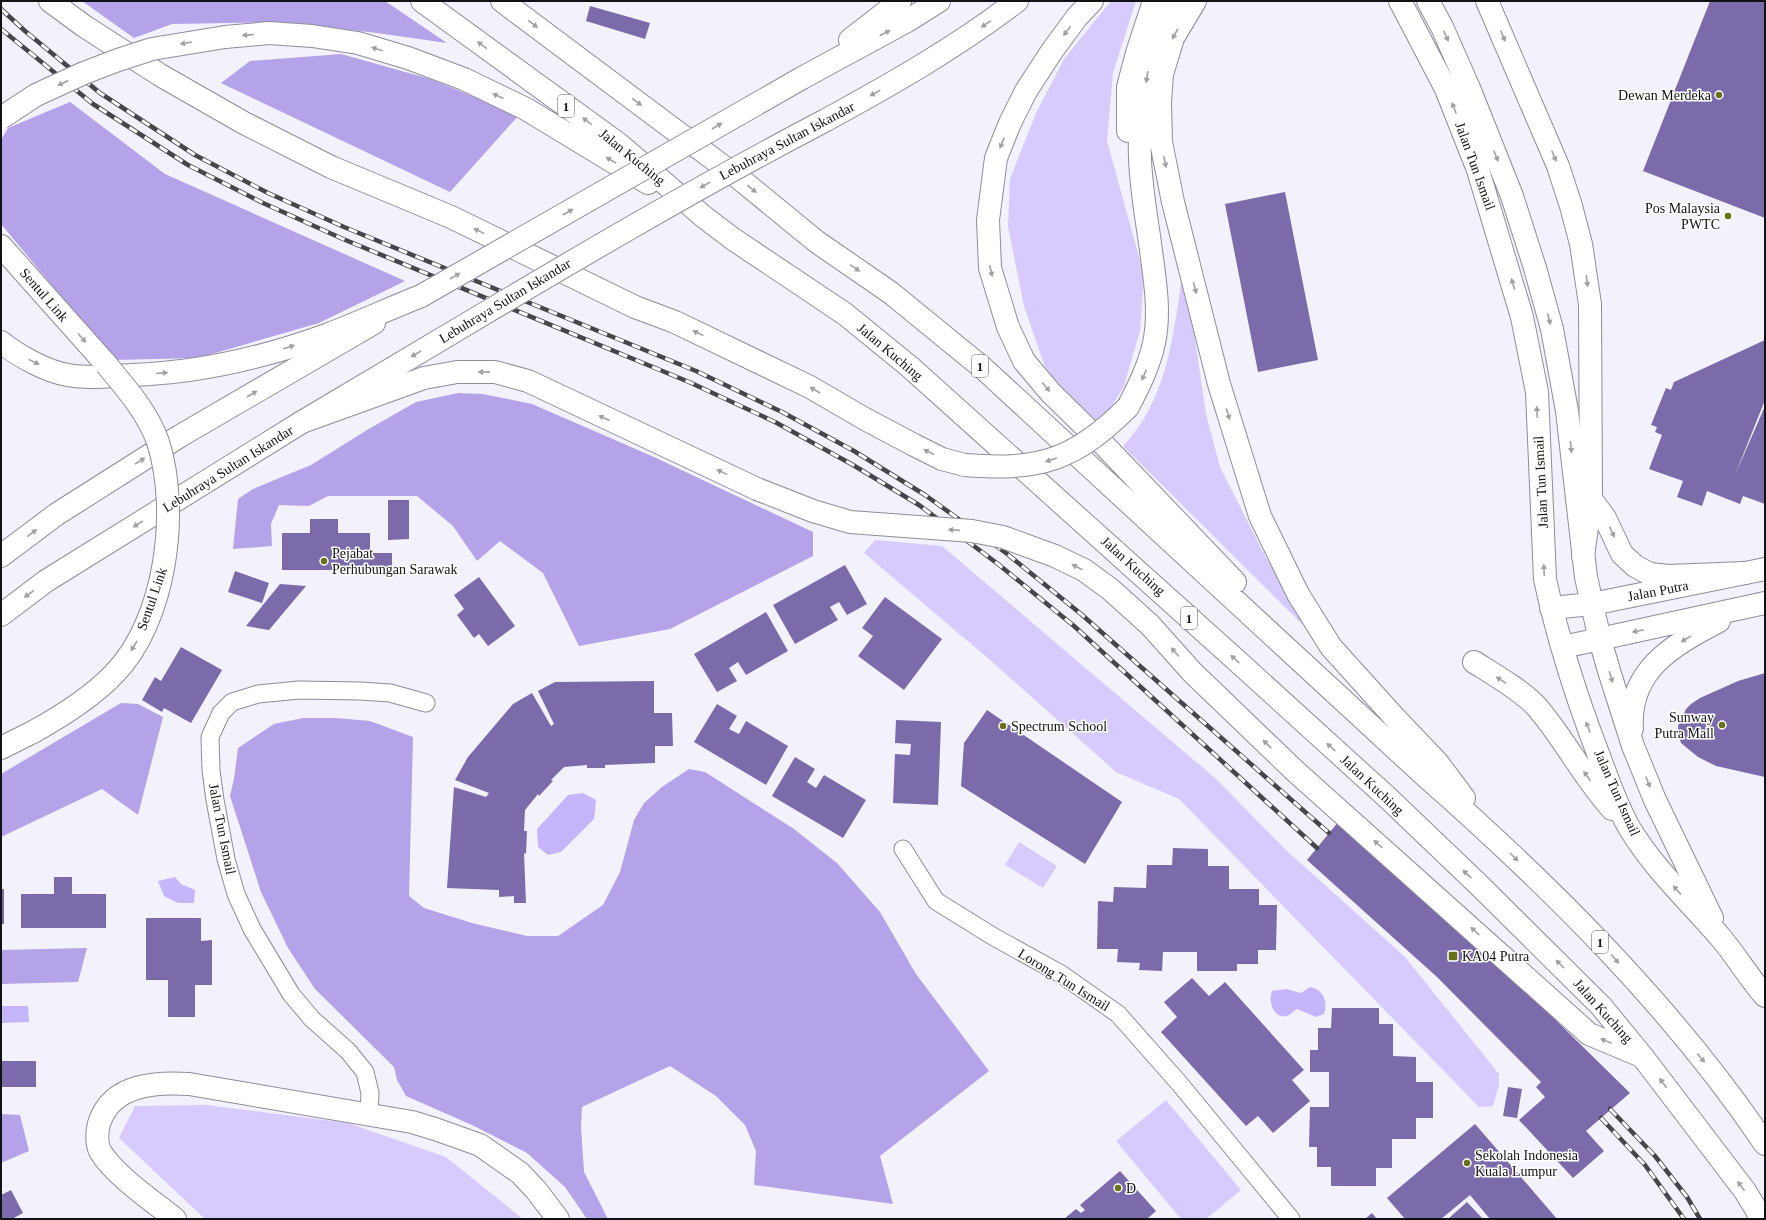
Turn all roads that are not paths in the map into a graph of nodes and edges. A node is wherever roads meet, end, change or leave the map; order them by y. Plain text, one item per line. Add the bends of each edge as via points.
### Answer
1 (50, 1) edge
2 (422, 1) edge
3 (502, 1) edge
4 (900, 1) edge
5 (940, 1) edge
6 (1017, 1) edge
7 (1092, 1) edge
8 (1154, 1) edge
9 (1175, 1) edge
10 (1195, 1) edge
11 (1400, 1) edge
12 (1428, 1) edge
13 (1487, 1) edge
14 (802, 78) junction
15 (1, 118) edge
16 (704, 217) junction
17 (1150, 243) junction
18 (1, 246) edge
19 (421, 296) junction
20 (1, 342) edge
21 (302, 422) junction
22 (1590, 499) junction
23 (1, 556) edge
24 (1583, 556) junction
25 (1755, 571) edge
26 (1592, 604) junction
27 (1755, 606) edge
28 (1551, 608) junction
29 (1, 615) edge
30 (1600, 640) junction
31 (1563, 647) junction
32 (1474, 662) dead end
33 (1312, 671) junction
34 (426, 703) dead end
35 (1633, 746) junction
36 (1, 748) edge
37 (1630, 828) junction
38 (1491, 834) junction
39 (903, 849) dead end
40 (1722, 939) junction
41 (1765, 996) edge
42 (1642, 1056) junction
43 (369, 1115) junction
44 (1765, 1144) edge
45 (175, 1219) edge
46 (558, 1219) edge
47 (1291, 1219) edge
48 (1762, 1219) edge

17 -> 1 main road, bridge via 1157,301 1154,342 1144,376 1128,407 1109,426 1075,450 1048,461 1016,467 965,465 935,456 810,387 675,322 635,307 451,217 331,167 160,75
16 -> 2 main road, Jalan Kuching / 1 via 620,145
3 -> 33 main road, 1 via 740,179 817,242 891,293 977,364
4 - 14 main road
14 -> 5 main road
6 -> 21 main road, Lebuhraya Sultan Iskandar, bridge via 907,75 644,219
7 -> 33 main road via 1052,51 1026,91 996,158 988,220 990,268 1008,327 1024,361 1050,392 1301,649
8 - 17 main road via 1128,87 1127,119 1135,186
9 -> 17 main road via 1160,31 1148,71 1142,111 1140,160
10 -> 38 main road via 1173,38 1162,74 1161,142 1173,202 1219,384 1260,516 1298,594 1331,647 1437,762
28 -> 11 main road, Jalan Tun Ismail via 1545,579 1536,392 1522,318 1478,170 1446,89
12 -> 24 main road, Jalan Tun Ismail via 1466,80 1512,196 1536,268 1552,329 1567,411
13 -> 22 main road via 1558,166 1581,244 1590,304
19 -> 14 main road, bridge
16 -> 15 main road, bridge via 526,109 457,77 408,58 358,43 312,36 269,33 152,49 84,73 36,95
42 -> 16 main road, Jalan Kuching / 1 via 1601,1006 1475,882 1376,788 1073,512 910,367 845,314
18 -> 36 main road, Sentul Link, bridge via 134,398 158,442 169,507 164,569 147,623 136,645 115,674 91,694 62,715
20 -> 19 main road via 14,352 67,375 94,377 192,370 288,348
23 -> 19 main road via 57,514 180,436
21 -> 29 main road, Lebuhraya Sultan Iskandar via 46,581
42 -> 21 main road, bridge via 1589,1034 1295,771 1192,672 1150,625 1110,589 1084,570 1055,556 1003,538 972,531 850,522 813,512 758,489 528,381 495,372 457,372 424,378
22 - 24 main road
22 -> 25 main road via 1606,518 1622,554 1635,566 1650,574 1668,576
24 - 26 main road, Jalan Tun Ismail
25 - 26 main road, Jalan Putra
26 - 28 main road, Jalan Putra
26 - 30 main road, Jalan Tun Ismail
27 -> 30 main road
27 -> 35 main road via 1684,640 1649,669 1641,681 1631,714
28 - 31 main road, Jalan Tun Ismail
30 - 31 main road
30 -> 35 main road, Jalan Tun Ismail
37 -> 31 main road, Jalan Tun Ismail via 1596,747 1574,687
37 -> 32 main road via 1603,799 1560,736 1535,706
33 - 38 main road, 1
34 - 43 street, Jalan Tun Ismail via 390,693 360,691 299,690 258,694 232,702 221,713 210,737 215,800 226,859 236,894 252,929 291,994 312,1019 348,1051 365,1072 370,1093
35 -> 40 main road, Jalan Tun Ismail via 1655,800
40 -> 37 main road, Jalan Tun Ismail via 1659,870
38 -> 44 main road, 1 via 1600,942 1718,1079
39 - 47 street, Lorong Tun Ismail via 936,901 1061,974 1118,1014 1179,1083
40 - 41 main road, Jalan Tun Ismail
48 -> 42 main road, Jalan Kuching / 1 via 1745,1191
43 - 45 main road via 189,1084 156,1083 124,1092 103,1111 97,1128 100,1150 119,1173
43 - 46 main road via 435,1128 480,1145 520,1173

